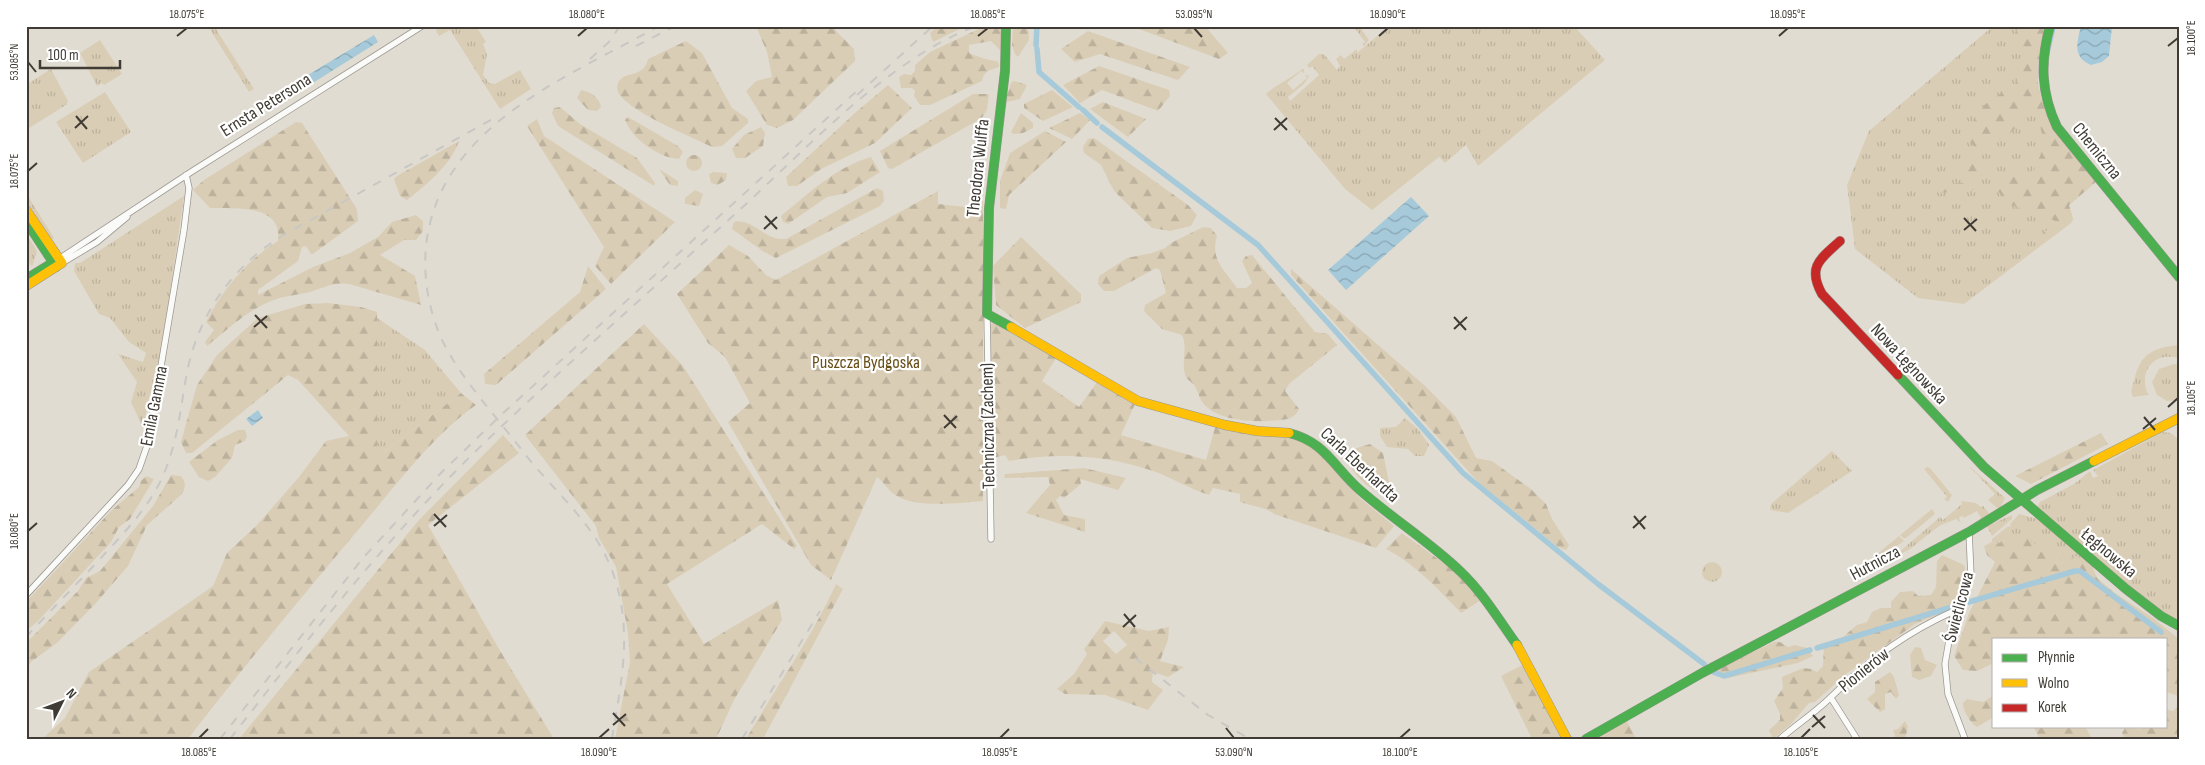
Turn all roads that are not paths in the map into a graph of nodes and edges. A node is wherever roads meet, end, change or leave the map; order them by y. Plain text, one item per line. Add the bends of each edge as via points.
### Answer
1 (422, 26) edge
2 (2050, 26) edge
3 (1006, 27) edge
4 (186, 175) junction
5 (26, 210) edge
6 (26, 222) edge
7 (1840, 241) dead end
8 (57, 263) junction
9 (2179, 277) edge
10 (26, 279) edge
11 (26, 286) edge
12 (987, 314) junction
13 (2177, 423) edge
14 (2021, 500) junction
15 (1969, 532) junction
16 (991, 539) dead end
17 (26, 595) edge
18 (1954, 611) junction
19 (2179, 626) edge
20 (1830, 698) junction
21 (1567, 739) edge
22 (1586, 739) edge
23 (1780, 739) edge
24 (1857, 739) edge
25 (1965, 739) edge

1 - 4 street, Ernsta Petersona
2 - 9 street, Chemiczna via 2041,80 2054,121 2066,140
3 - 12 street, Theodora Wulffa via 1007,57 988,216
4 - 8 street, Ernsta Petersona via 117,219
4 - 17 street, Emila Gamma via 189,188 184,230 148,443 142,462 128,485
5 - 8 street
6 - 8 street
7 - 14 street, Nowa Łęgnowska via 1816,266 1813,277 1822,294 1984,467
8 - 10 street, Ernsta Petersona via 44,266
8 - 11 street, Ernsta Petersona
12 - 16 street, Techniczna (Zachem)
12 - 21 street, Carla Eberhardta via 1104,384 1138,400 1225,425 1306,437 1317,445 1359,490 1461,572 1481,594 1520,650
13 - 14 street, Hutnicza via 2165,423
14 - 15 street, Hutnicza
14 - 19 street, Łęgnowska via 2150,608
15 - 18 street, Świetlicowa via 1970,576
15 - 22 street, Hutnicza via 1696,676
18 - 20 street, Pionierów via 1927,623 1887,650
18 - 25 street, Świetlicowa via 1946,658 1947,685 1952,708
20 - 23 street, Pionierów
20 - 24 street

